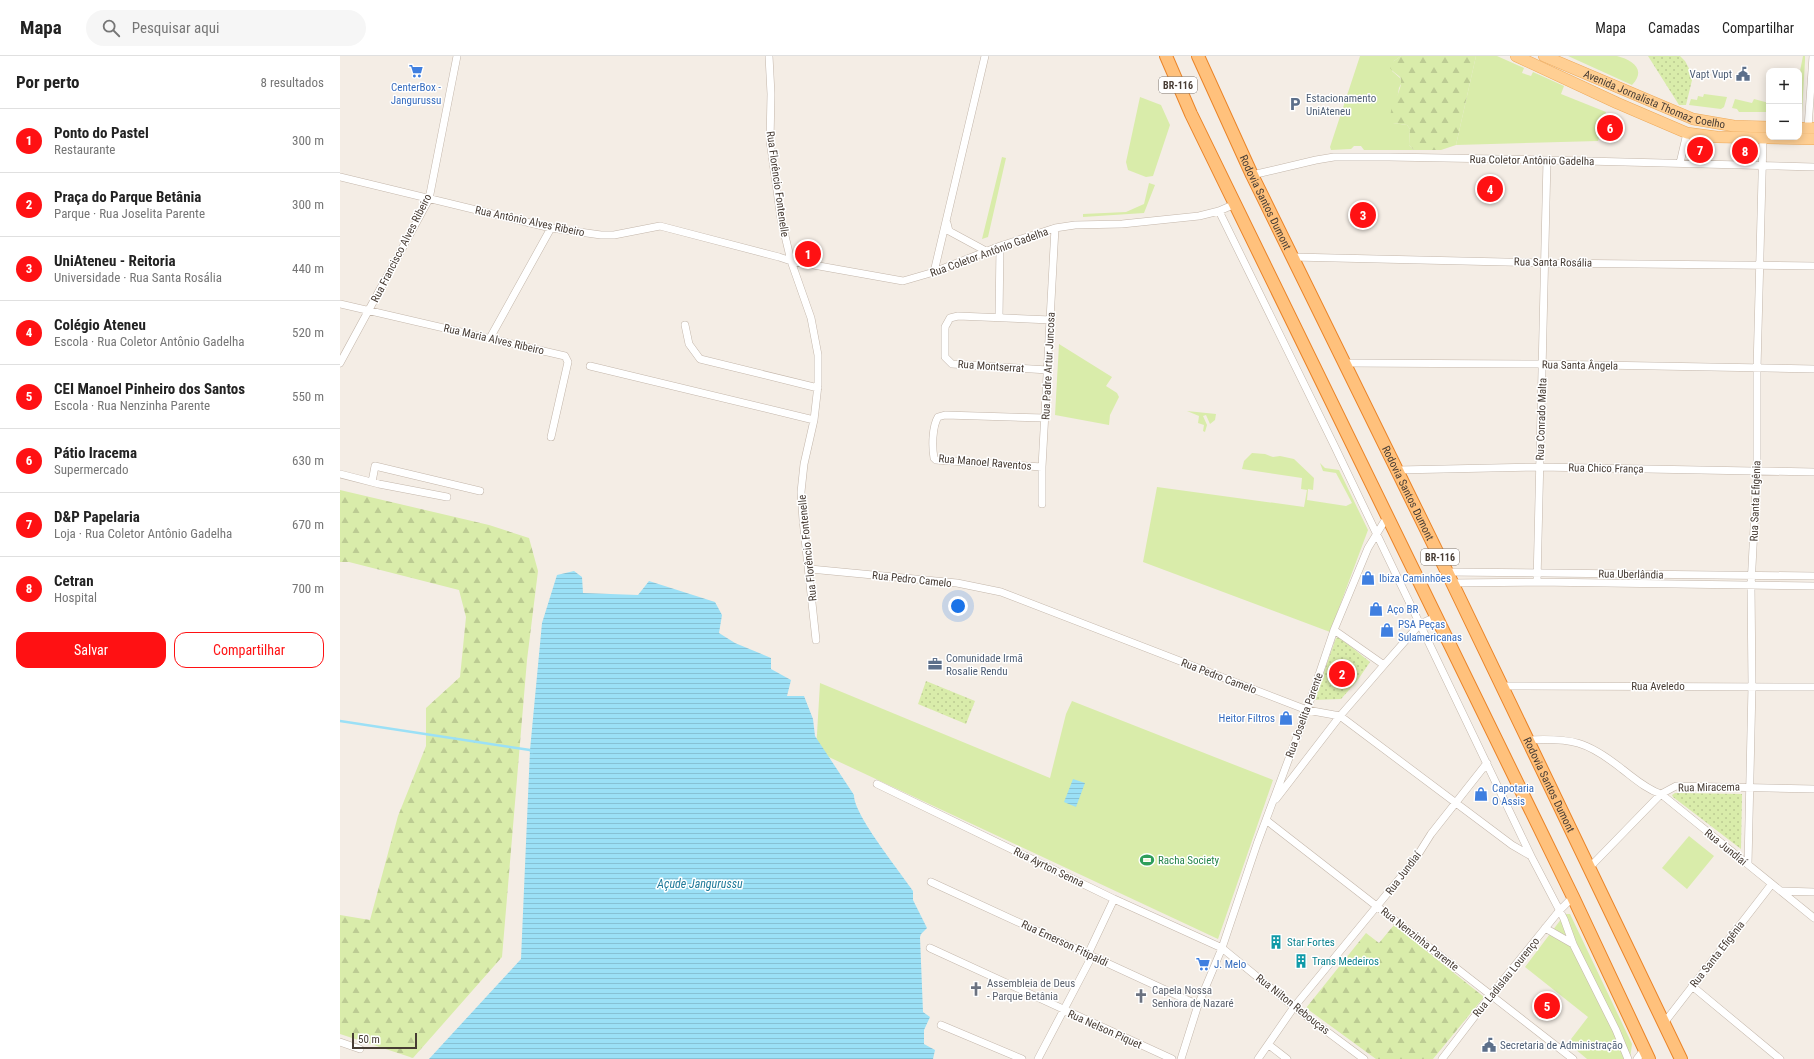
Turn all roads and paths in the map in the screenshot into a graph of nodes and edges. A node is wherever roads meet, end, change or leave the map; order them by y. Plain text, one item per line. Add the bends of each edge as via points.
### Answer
1 (457, 56) edge
2 (769, 56) edge
3 (985, 56) edge
4 (1166, 56) edge
5 (1198, 56) edge
6 (1516, 56) edge
7 (1544, 56) edge
8 (1813, 56) edge
9 (1766, 127) edge
10 (1807, 128) edge
11 (1687, 133) junction
12 (1763, 138) junction
13 (1814, 139) edge
14 (1547, 160) junction
15 (1680, 163) junction
16 (1762, 166) junction
17 (1814, 167) edge
18 (1252, 175) junction
19 (340, 177) edge
20 (429, 199) junction
21 (1235, 204) junction
22 (1219, 211) junction
23 (946, 221) junction
24 (551, 228) junction
25 (1055, 228) junction
26 (1000, 246) junction
27 (986, 251) junction
28 (1293, 257) junction
29 (791, 261) junction
30 (1545, 263) junction
31 (1760, 264) junction
32 (1814, 266) edge
33 (934, 272) junction
34 (340, 304) edge
35 (368, 311) junction
36 (999, 317) junction
37 (1051, 320) junction
38 (685, 325) dead end
39 (490, 338) junction
40 (340, 363) edge
41 (1345, 363) junction
42 (1543, 364) junction
43 (590, 366) dead end
44 (1757, 368) junction
45 (1048, 370) junction
46 (1814, 370) edge
47 (818, 388) junction
48 (1045, 418) junction
49 (814, 420) junction
50 (551, 438) dead end
51 (1042, 467) junction
52 (1540, 467) junction
53 (1398, 470) junction
54 (1757, 470) junction
55 (1814, 472) edge
56 (340, 474) edge
57 (372, 482) junction
58 (480, 491) dead end
59 (448, 497) dead end
60 (1042, 504) dead end
61 (1387, 517) junction
62 (1376, 533) junction
63 (810, 569) junction
64 (1537, 573) junction
65 (1751, 575) junction
66 (1814, 576) edge
67 (1450, 577) junction
68 (1537, 582) junction
69 (1751, 586) junction
70 (1814, 586) edge
71 (1436, 617) junction
72 (1420, 624) junction
73 (1334, 630) junction
74 (816, 640) dead end
75 (1384, 665) junction
76 (1501, 686) junction
77 (1752, 686) junction
78 (1814, 687) edge
79 (1307, 710) junction
80 (1340, 716) junction
81 (1528, 740) junction
82 (1487, 763) junction
83 (878, 784) dead end
84 (1751, 786) junction
85 (1814, 789) edge
86 (1661, 794) junction
87 (1456, 802) junction
88 (1272, 805) junction
89 (1266, 820) junction
90 (1531, 856) junction
91 (1748, 864) junction
92 (1589, 868) junction
93 (931, 882) dead end
94 (1771, 885) junction
95 (1782, 891) junction
96 (1814, 892) edge
97 (1573, 897) junction
98 (1114, 899) junction
99 (1378, 906) junction
100 (1559, 911) junction
101 (1814, 918) edge
102 (1545, 928) junction
103 (1573, 944) junction
104 (930, 948) dead end
105 (1222, 948) junction
106 (1090, 955) junction
107 (1692, 986) junction
108 (1491, 995) junction
109 (1198, 1005) junction
110 (1294, 1008) junction
111 (1063, 1010) junction
112 (1664, 1024) junction
113 (941, 1025) dead end
114 (340, 1042) edge
115 (1269, 1045) junction
116 (360, 1049) dead end
117 (1643, 1056) edge
118 (1022, 1059) edge
119 (1038, 1059) edge
120 (1172, 1059) edge
121 (1180, 1059) edge
122 (1258, 1059) edge
123 (1287, 1059) edge
124 (1364, 1059) edge
125 (1442, 1059) edge
126 (1573, 1059) edge
127 (1628, 1059) edge
128 (1681, 1059) edge
129 (1780, 1059) edge

1 - 20 street, Rua Francisco Alves Ribeiro
2 - 29 street, Rua Florêncio Fontenelle via 770,141 781,219
3 - 23 street
4 - 21 highway, BR-116
5 - 18 highway, Rodovia Santos Dumont / BR-116
6 - 11 main road, Avenida Jornalista Thomaz Coelho
7 - 9 main road, Avenida Jornalista Thomaz Coelho via 1693,119 1734,126
8 - 10 street
11 - 12 main road, Avenida Jornalista Thomaz Coelho
11 - 15 street
12 - 13 main road, Avenida Jornalista Thomaz Coelho
12 - 16 street, Rua Santa Efigênia
14 - 15 street, Rua Coletor Antônio Gadelha
14 - 18 street, Rua Coletor Antônio Gadelha via 1334,157
14 - 30 street, Rua Conrado Malta
15 - 16 street, Rua Coletor Antônio Gadelha
16 - 17 street, Rua Coletor Antônio Gadelha
16 - 31 street, Rua Santa Efigênia
18 - 28 highway, Rodovia Santos Dumont / BR-116
19 - 20 street, Rua Antônio Alves Ribeiro
20 - 24 street, Rua Antônio Alves Ribeiro
20 - 35 street, Rua Francisco Alves Ribeiro
21 - 22 street, Rua Coletor Antônio Gadelha
21 - 61 highway, BR-116
22 - 25 street, Rua Coletor Antônio Gadelha via 1158,221
22 - 62 street
23 - 27 street via 949,231
23 - 33 street
24 - 29 street, Rua Antônio Alves Ribeiro via 614,235 660,226
24 - 39 street
25 - 26 street, Rua Coletor Antônio Gadelha
25 - 37 street, Rua Padre Artur Juncosa
26 - 27 street, Rua Coletor Antônio Gadelha
26 - 36 street
27 - 33 street, Rua Coletor Antônio Gadelha
28 - 30 street, Rua Santa Rosália
28 - 41 highway, Rodovia Santos Dumont / BR-116
29 - 33 street, Rua Coletor Antônio Gadelha via 903,281
29 - 47 street, Rua Florêncio Fontenelle via 815,336
30 - 31 street, Rua Santa Rosália
30 - 42 street, Rua Conrado Malta
31 - 32 street, Rua Santa Rosália
31 - 44 street, Rua Santa Efigênia
34 - 35 street, Rua Maria Alves Ribeiro
35 - 39 street, Rua Maria Alves Ribeiro
35 - 40 street, Rua Francisco Alves Ribeiro
36 - 37 street
36 - 45 street, Rua Montserrat via 950,318 945,327 944,351 948,362 958,365
37 - 45 street, Rua Padre Artur Juncosa
38 - 47 street via 689,344 700,359
39 - 50 street, Rua Maria Alves Ribeiro via 560,354 567,358
41 - 42 street, Rua Santa Ângela
41 - 53 highway, Rodovia Santos Dumont / BR-116
42 - 44 street, Rua Santa Ângela
42 - 52 street, Rua Conrado Malta
43 - 49 street
44 - 46 street, Rua Santa Ângela
44 - 54 street, Rua Santa Efigênia
45 - 48 street, Rua Padre Artur Juncosa
47 - 49 street, Rua Florêncio Fontenelle
48 - 51 street, Rua Padre Artur Juncosa
48 - 51 street, Rua Manoel Raventos via 957,414 938,417 934,426 933,453 934,458 938,460
49 - 63 street, Rua Florêncio Fontenelle via 804,464 801,492
51 - 60 street, Rua Padre Artur Juncosa
52 - 53 street, Rua Chico França
52 - 54 street, Rua Chico França
52 - 64 street, Rua Conrado Malta
53 - 67 highway, Rodovia Santos Dumont / BR-116
54 - 55 street, Rua Chico França
54 - 65 street, Rua Santa Efigênia
56 - 57 street
57 - 58 street via 375,466
57 - 59 street
61 - 62 street, Rua Joselita Parente
61 - 71 highway, BR-116
62 - 72 street
62 - 73 street, Rua Joselita Parente
63 - 74 street, Rua Florêncio Fontenelle
63 - 79 street, Rua Pedro Camelo via 957,583 1001,592
64 - 65 street, Rua Uberlândia
64 - 67 street, Rua Uberlândia
64 - 68 street, Rua Conrado Malta
65 - 66 street, Rua Uberlândia
65 - 69 street, Rua Santa Efigênia
67 - 68 street, Rua Uberlândia
67 - 76 highway, Rodovia Santos Dumont / BR-116
68 - 69 street, Rua Uberlândia
69 - 70 street, Rua Uberlândia
69 - 77 street, Rua Santa Efigênia
71 - 72 street, Rua Joselita Parente
71 - 97 highway, BR-116
72 - 75 street, Rua Joselita Parente
72 - 82 street
73 - 75 street
73 - 79 street, Rua Joselita Parente
75 - 80 street, Rua Joselita Parente
76 - 77 street, Rua Aveledo
76 - 81 highway, Rodovia Santos Dumont / BR-116
77 - 78 street, Rua Aveledo
77 - 84 street, Rua Santa Efigênia
79 - 80 street, Rua Pedro Camelo
79 - 88 street, Rua Joselita Parente
80 - 87 street, Rua Pedro Camelo
80 - 88 street, Rua Joselita Parente
81 - 86 street, Rua Jundiaí via 1566,740 1597,749 1642,784
81 - 92 highway, Rodovia Santos Dumont / BR-116
82 - 87 street, Rua Jundiaí
82 - 90 street
83 - 98 street, Rua Ayrton Senna
84 - 85 street, Rua Miracema
84 - 86 street, Rua Miracema via 1676,786
84 - 91 street, Rua Santa Efigênia
86 - 91 street, Rua Jundiaí
86 - 92 street, Rua Miracema
87 - 90 street, Rua Pedro Camelo via 1512,845
87 - 99 street, Rua Jundiaí
88 - 89 street, Rua Joselita Parente
89 - 99 street, Rua Nenzinha Parente
89 - 105 street, Rua Joselita Parente
90 - 100 street
91 - 94 street, Rua Jundiaí
92 - 112 highway, Rodovia Santos Dumont / BR-116
93 - 106 street, Rua Emerson Fitipaldi
94 - 95 street, Rua Jundiaí
94 - 107 street, Rua Santa Efigênia
95 - 96 street
95 - 101 street, Rua Jundiaí
97 - 100 street, Rua Ladislau Lourenço
97 - 117 highway, BR-116
98 - 105 street, Rua Ayrton Senna
98 - 106 street
99 - 108 street, Rua Nenzinha Parente
99 - 110 street, Rua Jundiaí
100 - 102 street, Rua Ladislau Lourenço
100 - 103 street
102 - 103 street
102 - 108 street, Rua Ladislau Lourenço
103 - 127 street
104 - 111 street, Rua Nelson Piquet
105 - 109 street, Rua Joselita Parente
105 - 110 street, Rua Nilton Rebouças
106 - 109 street, Rua Emerson Fitipaldi
106 - 111 street
107 - 112 street, Rua Santa Efigênia
107 - 129 street
108 - 125 street, Rua Ladislau Lourenço
108 - 126 street, Rua Nenzinha Parente
109 - 121 street, Rua Joselita Parente
110 - 115 street, Rua Jundiaí
110 - 124 street, Rua Nilton Rebouças
111 - 119 street
111 - 120 street, Rua Nelson Piquet
112 - 128 highway, Rodovia Santos Dumont / BR-116
113 - 118 street
114 - 116 street
115 - 122 street, Rua Jundiaí
115 - 123 street

